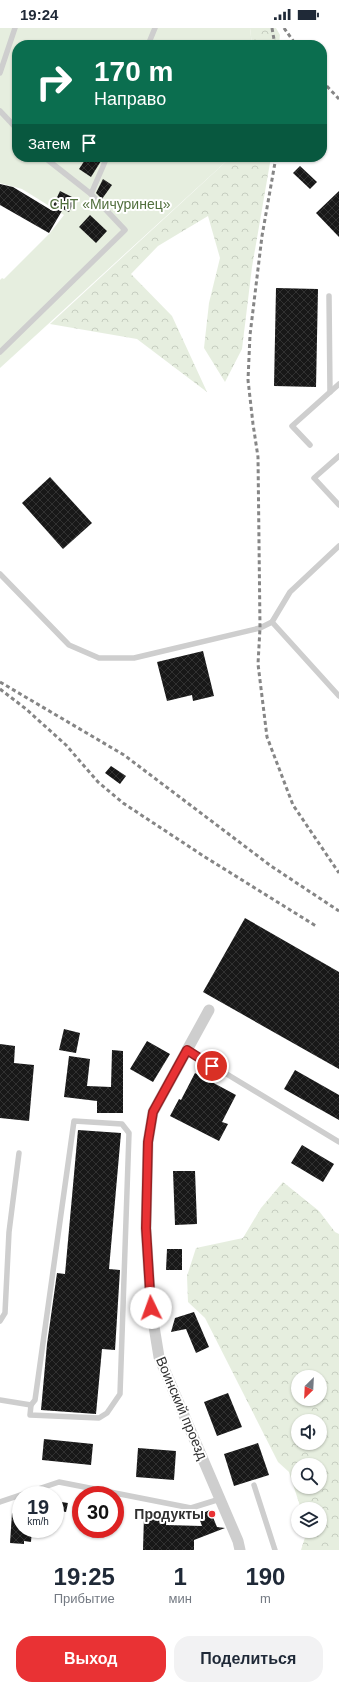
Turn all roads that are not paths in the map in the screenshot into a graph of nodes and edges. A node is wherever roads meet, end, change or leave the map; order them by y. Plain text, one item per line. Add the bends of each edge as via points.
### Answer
1 (15, 28) edge
2 (155, 28) edge
3 (150, 40) edge
4 (0, 73) edge
5 (0, 111) edge
6 (12, 124) edge
7 (50, 162) edge
8 (105, 162) edge
9 (91, 194) junction
10 (329, 296) dead end
11 (0, 352) edge
12 (339, 384) edge
13 (330, 392) junction
14 (310, 445) dead end
15 (339, 456) edge
16 (339, 505) edge
17 (339, 546) edge
18 (0, 574) edge
19 (272, 622) junction
20 (339, 696) edge
21 (209, 1010) dead end
22 (187, 1050) junction
23 (339, 1142) edge
24 (19, 1153) dead end
25 (0, 1321) edge
26 (0, 1400) edge
27 (31, 1405) junction
28 (254, 1485) dead end
29 (220, 1499) junction
30 (0, 1502) edge
31 (240, 1550) edge
32 (275, 1550) edge

1 - 4 lane
2 - 3 lane
5 - 6 lane
7 - 9 lane
8 - 9 lane
9 - 11 lane via 125,230
10 - 13 lane
12 - 13 lane
13 - 14 lane via 292,426
15 - 16 lane via 314,478
17 - 19 lane via 290,592
18 - 19 lane via 69,645 99,658 134,658 260,628
19 - 20 lane
21 - 22 street, Воинский проезд
22 - 23 lane
22 - 29 street, Воинский проезд via 153,1112 148,1142 146,1228 151,1308 159,1357
24 - 25 lane via 9,1232 5,1313
26 - 27 lane
27 - 27 lane via 35,1400 74,1121 122,1124 129,1133 120,1394 107,1413 99,1418 30,1415
28 - 32 lane
29 - 30 lane via 190,1508 59,1482
29 - 31 street, Воинский проезд

